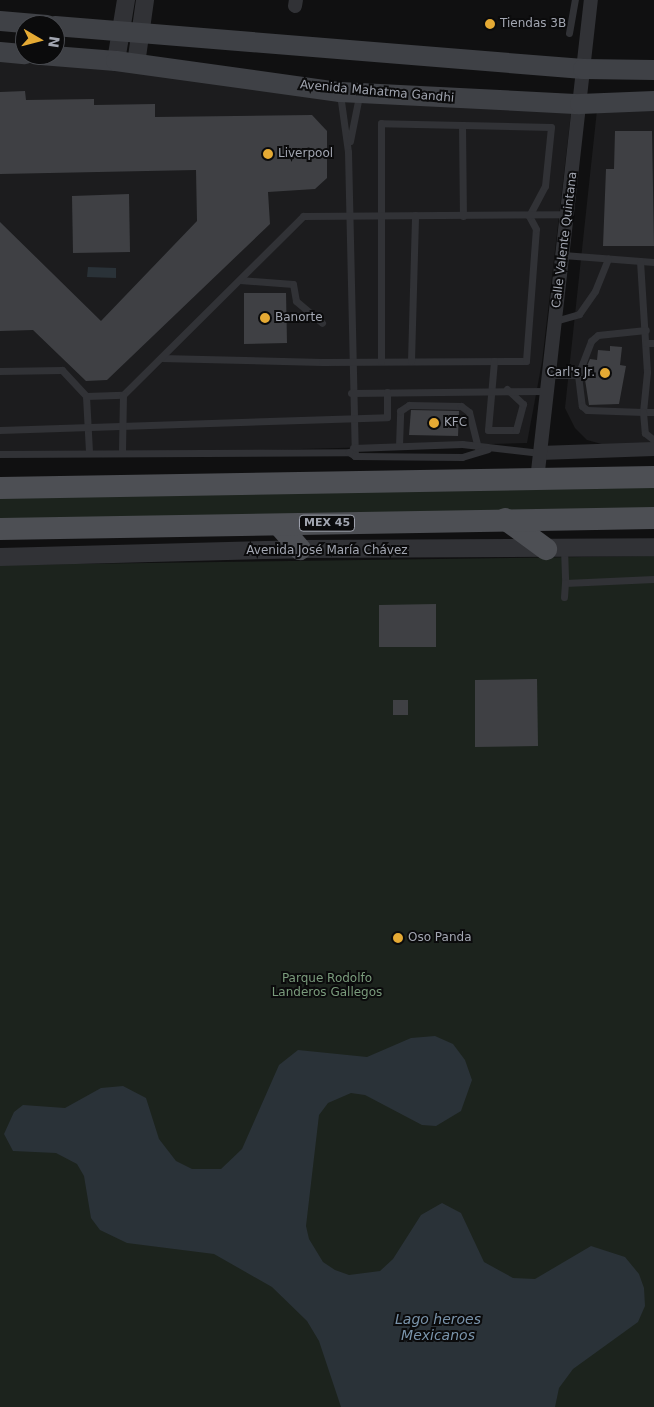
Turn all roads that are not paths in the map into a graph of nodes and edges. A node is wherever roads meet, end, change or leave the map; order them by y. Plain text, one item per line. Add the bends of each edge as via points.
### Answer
1 (126, 0) edge
2 (145, 0) edge
3 (575, 0) edge
4 (591, 0) edge
5 (0, 21) edge
6 (15, 22) edge
7 (65, 27) edge
8 (130, 31) junction
9 (569, 32) dead end
10 (0, 52) edge
11 (15, 53) edge
12 (65, 57) edge
13 (116, 61) junction
14 (136, 64) junction
15 (582, 69) junction
16 (654, 70) edge
17 (340, 92) junction
18 (360, 93) junction
19 (654, 101) edge
20 (580, 104) junction
21 (462, 125) junction
22 (348, 152) junction
23 (568, 214) junction
24 (347, 215) junction
25 (381, 215) junction
26 (415, 215) junction
27 (462, 216) junction
28 (529, 216) junction
29 (563, 254) junction
30 (608, 258) junction
31 (640, 261) junction
32 (654, 262) edge
33 (240, 280) junction
34 (556, 321) junction
35 (322, 323) dead end
36 (646, 330) junction
37 (650, 343) edge
38 (161, 358) junction
39 (352, 361) junction
40 (381, 361) junction
41 (411, 361) junction
42 (494, 361) junction
43 (0, 371) edge
44 (549, 375) junction
45 (578, 375) junction
46 (492, 390) junction
47 (508, 390) junction
48 (547, 391) junction
49 (388, 392) junction
50 (351, 393) junction
51 (123, 395) junction
52 (86, 396) junction
53 (643, 412) junction
54 (654, 412) edge
55 (352, 420) junction
56 (122, 427) junction
57 (88, 428) junction
58 (0, 430) edge
59 (654, 440) edge
60 (477, 445) junction
61 (399, 446) junction
62 (488, 449) junction
63 (654, 449) edge
64 (122, 451) junction
65 (353, 451) junction
66 (89, 452) junction
67 (540, 453) junction
68 (0, 454) edge
69 (478, 454) junction
70 (651, 477) edge
71 (537, 480) junction
72 (0, 488) edge
73 (654, 518) edge
74 (505, 519) junction
75 (279, 525) junction
76 (0, 529) edge
77 (654, 547) edge
78 (555, 548) junction
79 (300, 549) junction
80 (0, 557) edge
81 (654, 579) edge
82 (565, 583) junction
83 (564, 597) dead end

1 - 8 street
2 - 8 street
3 - 9 lane
4 - 15 street, Calle Valente Quintana
5 - 6 main road
7 - 8 main road
8 - 13 street
8 - 14 street
8 - 15 main road
10 - 11 main road
12 - 13 main road, Avenida Mahatma Gandhi
13 - 14 main road, Avenida Mahatma Gandhi
14 - 17 main road, Avenida Mahatma Gandhi
15 - 16 main road
15 - 20 street, Calle Valente Quintana
17 - 18 main road, Avenida Mahatma Gandhi
17 - 22 lane
18 - 20 main road, Avenida Mahatma Gandhi
18 - 22 lane
19 - 20 main road, Avenida Mahatma Gandhi
20 - 23 street, Calle Valente Quintana
21 - 25 lane via 381,123
21 - 27 lane
21 - 28 lane via 552,127 545,186
22 - 24 lane
23 - 28 lane
23 - 29 street, Calle Valente Quintana
24 - 25 lane
24 - 33 lane via 303,216
24 - 39 lane
25 - 26 lane
25 - 40 lane
26 - 27 lane
26 - 41 lane
27 - 28 lane
28 - 42 lane via 536,229 526,361
29 - 30 lane
29 - 34 street, Calle Valente Quintana
30 - 31 lane
30 - 34 lane via 595,291 579,314
31 - 32 lane
31 - 36 lane
33 - 35 lane via 292,284 296,301
33 - 38 lane
34 - 44 street, Calle Valente Quintana
36 - 37 lane
36 - 45 lane via 598,335 591,341
37 - 53 lane
38 - 39 lane
38 - 51 lane
39 - 40 lane
39 - 50 lane
40 - 41 lane
41 - 42 lane
42 - 46 lane
43 - 52 lane via 62,370
44 - 45 lane
44 - 48 street, Calle Valente Quintana
45 - 53 lane via 582,406 587,410
46 - 47 lane
46 - 47 lane via 488,430 516,430 523,404
46 - 49 lane
47 - 48 lane
48 - 67 street, Calle Valente Quintana
49 - 50 lane
49 - 55 lane via 387,417
50 - 55 lane
51 - 52 lane
51 - 56 lane
52 - 57 lane
53 - 54 lane
53 - 59 lane via 645,432
55 - 56 lane
55 - 65 lane
56 - 57 lane
56 - 64 lane
57 - 58 lane
57 - 66 lane
60 - 61 lane
60 - 61 lane via 469,412 461,406 409,405 400,411
60 - 62 lane
60 - 69 lane
61 - 65 lane
62 - 67 lane
62 - 69 lane
63 - 67 street
64 - 65 lane
64 - 66 lane
65 - 69 lane
66 - 68 lane
67 - 71 street, Calle Valente Quintana
70 - 71 main road
71 - 72 main road
73 - 74 main road, Avenida José María Chávez / MEX 45
74 - 75 main road, Avenida José María Chávez / MEX 45
74 - 78 main road
75 - 76 main road, Avenida José María Chávez / MEX 45
75 - 79 main road
77 - 78 street, Avenida José María Chávez
78 - 79 street, Avenida José María Chávez
78 - 82 lane
79 - 80 street, Avenida José María Chávez
81 - 82 lane
82 - 83 lane

